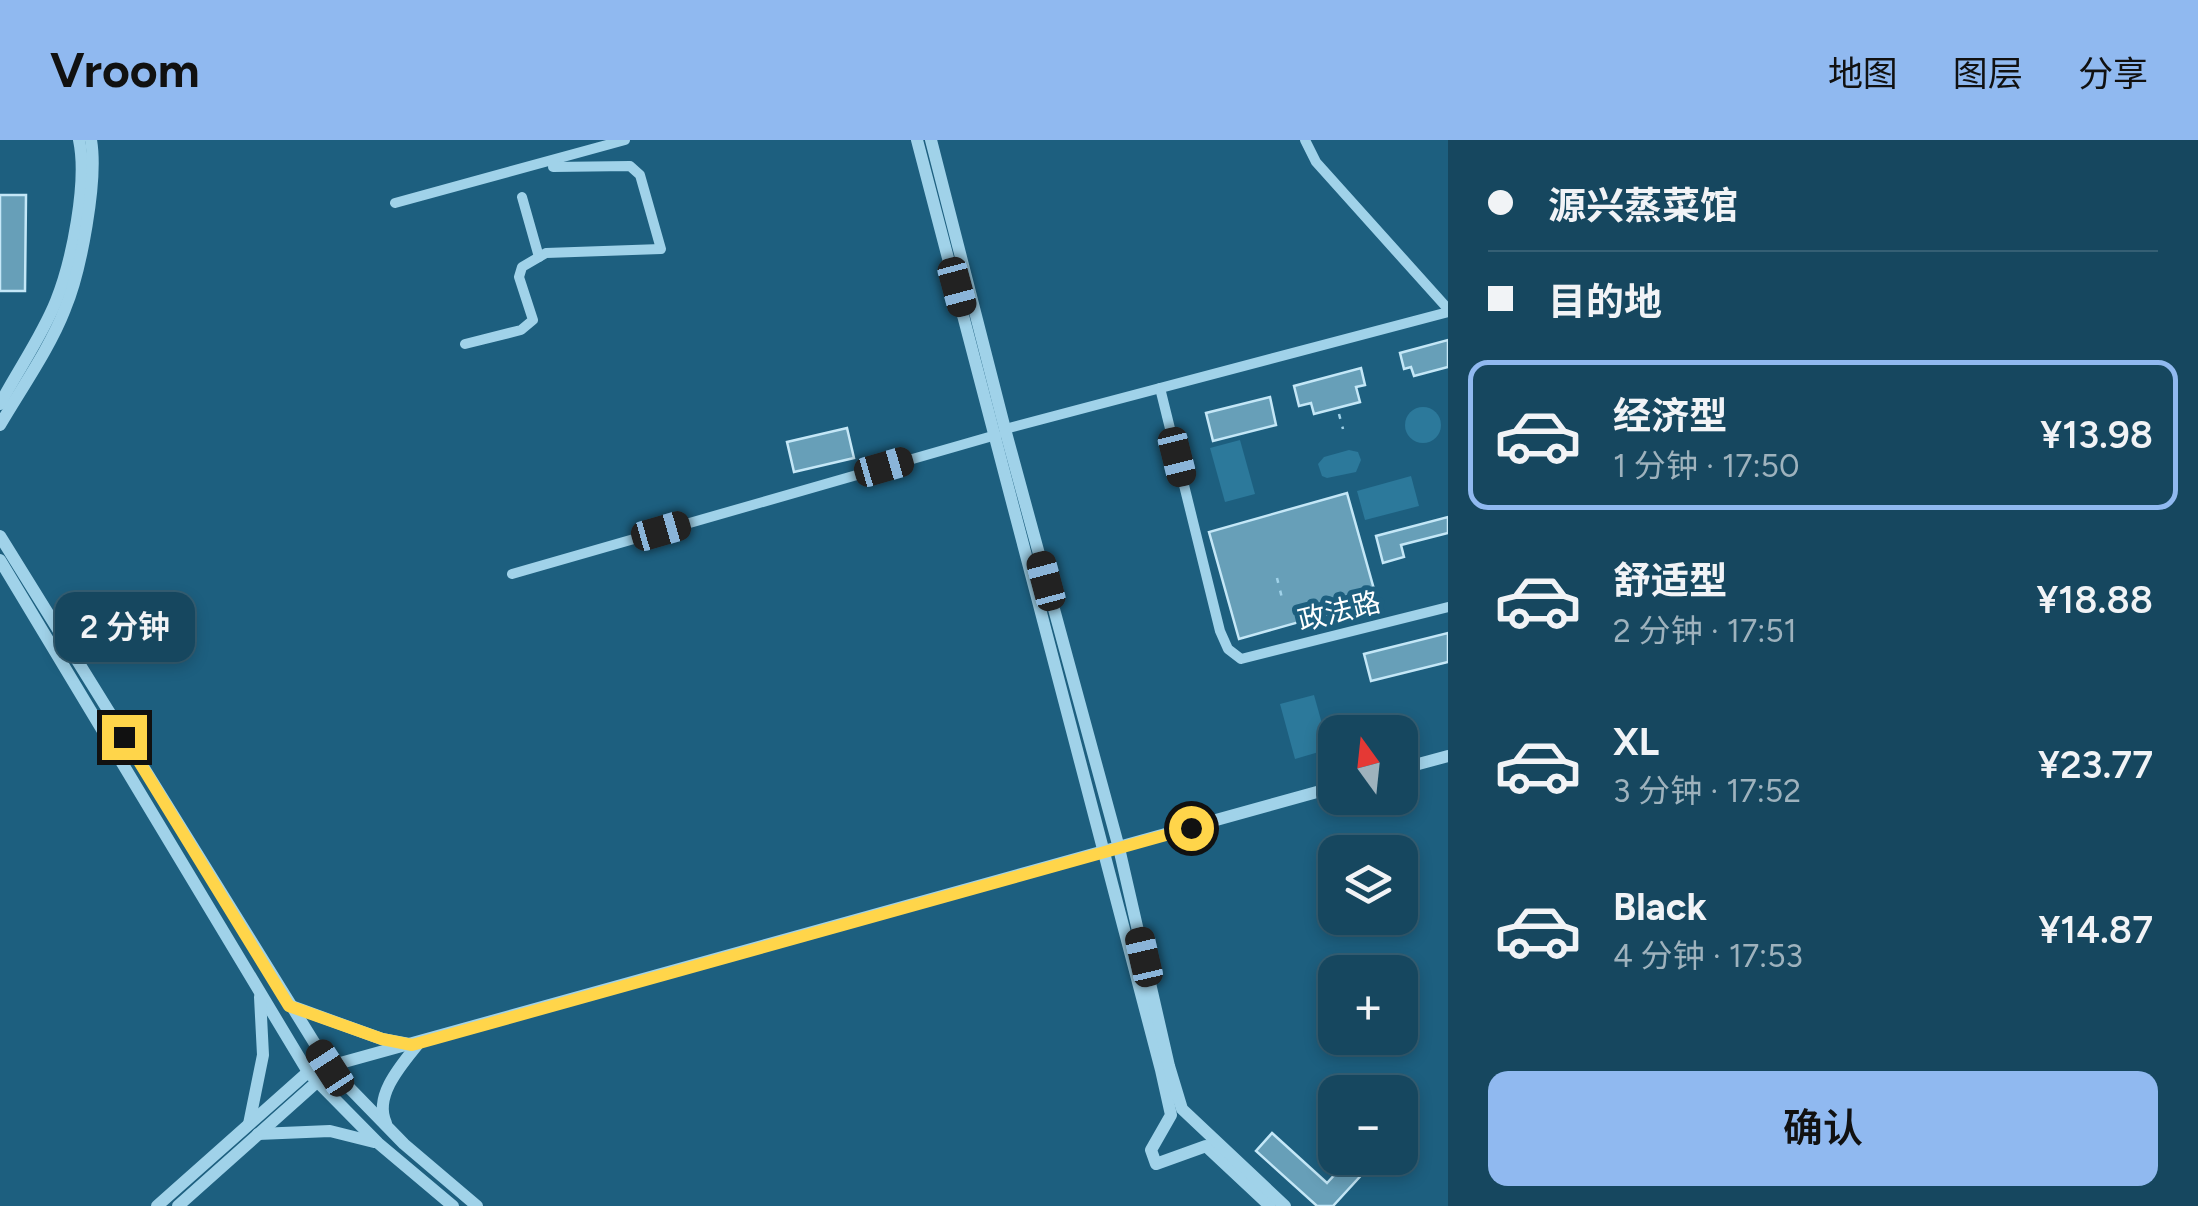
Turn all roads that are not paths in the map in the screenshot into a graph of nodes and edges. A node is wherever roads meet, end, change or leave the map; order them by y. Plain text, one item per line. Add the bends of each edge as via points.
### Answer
1 (79, 140) edge
2 (91, 140) edge
3 (625, 140) edge
4 (917, 140) edge
5 (931, 140) edge
6 (1305, 140) edge
7 (553, 167) dead end
8 (522, 197) dead end
9 (394, 203) dead end
10 (539, 257) junction
11 (1448, 310) edge
12 (465, 344) dead end
13 (1160, 388) junction
14 (0, 404) edge
15 (0, 425) edge
16 (1000, 432) junction
17 (0, 536) edge
18 (0, 560) edge
19 (512, 574) dead end
20 (1448, 607) edge
21 (1448, 756) edge
22 (1418, 764) edge
23 (1318, 793) edge
24 (1120, 848) junction
25 (1105, 852) junction
26 (260, 994) junction
27 (289, 1006) junction
28 (415, 1044) junction
29 (330, 1068) junction
30 (313, 1076) junction
31 (254, 1129) junction
32 (389, 1130) junction
33 (378, 1143) junction
34 (157, 1206) edge
35 (178, 1206) edge
36 (453, 1206) edge
37 (477, 1206) edge
38 (1270, 1206) edge
39 (1285, 1206) edge

1 - 14 street via 83,159 71,245 56,301
2 - 15 street via 83,241 66,310
3 - 9 street
4 - 16 street
5 - 16 street
6 - 11 street via 1316,162
7 - 10 street via 630,166 640,174 661,249
8 - 10 street
10 - 12 street via 519,277 533,320 520,330
11 - 13 street
13 - 16 street
13 - 20 street, 政法路 via 1228,649 1242,659
16 - 19 street
16 - 24 street
16 - 25 street
17 - 27 street
18 - 26 street
21 - 22 street
23 - 24 street
24 - 25 street
24 - 39 street via 1182,1109
25 - 28 street
25 - 38 street via 1171,1115 1152,1150 1156,1164 1206,1146
26 - 30 street
26 - 31 street via 263,1055
27 - 28 street
27 - 29 street
28 - 29 street
28 - 32 street via 384,1100 381,1113
29 - 30 street
29 - 32 street
30 - 31 street
30 - 33 street
31 - 33 street via 330,1131
31 - 34 street
31 - 35 street
32 - 37 street
33 - 36 street

